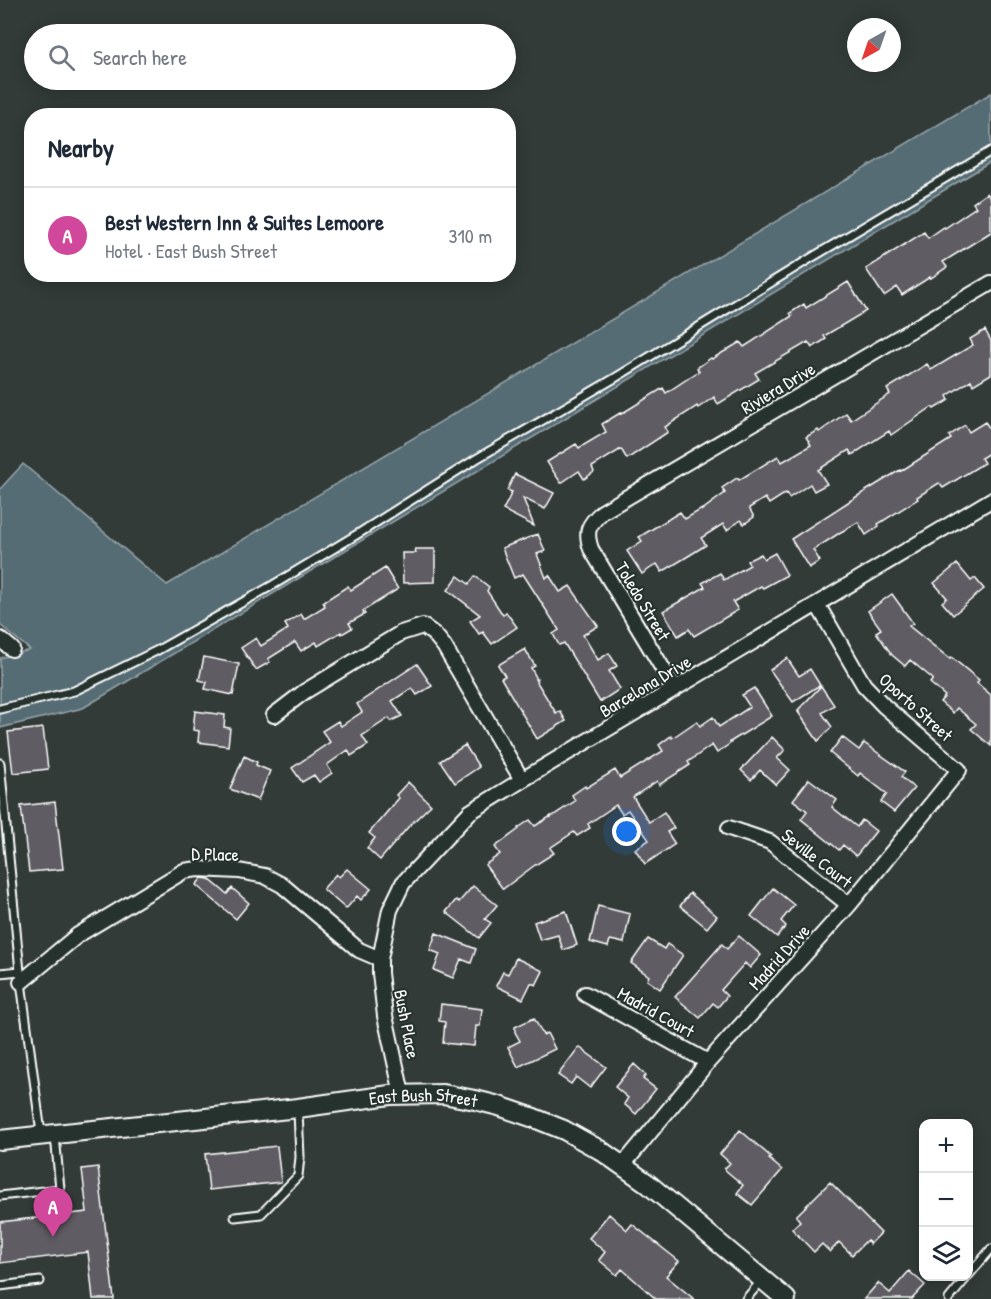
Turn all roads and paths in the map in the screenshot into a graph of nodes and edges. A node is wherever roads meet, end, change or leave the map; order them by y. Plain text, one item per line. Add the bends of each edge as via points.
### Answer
1 (991, 151) edge
2 (991, 283) edge
3 (991, 500) edge
4 (588, 529) joint
5 (817, 604) junction
6 (0, 639) edge
7 (12, 649) dead end
8 (675, 689) junction
9 (0, 709) edge
10 (274, 715) dead end
11 (0, 762) edge
12 (959, 770) joint
13 (522, 780) junction
14 (729, 828) dead end
15 (849, 905) junction
16 (380, 959) junction
17 (0, 973) edge
18 (20, 977) junction
19 (585, 993) dead end
20 (708, 1062) junction
21 (402, 1094) junction
22 (298, 1108) junction
23 (48, 1135) junction
24 (0, 1140) edge
25 (622, 1165) junction
26 (0, 1196) edge
27 (235, 1217) dead end
28 (991, 1249) edge
29 (973, 1270) edge
30 (763, 1280) junction
31 (40, 1281) dead end
32 (964, 1281) edge
33 (0, 1286) edge
34 (746, 1299) edge
35 (786, 1299) edge
36 (949, 1299) edge

1 - 9 lane via 158,651 74,691
2 - 4 street, Riviera Drive via 602,512
3 - 5 street, Barcelona Drive
4 - 8 street, Toledo Street via 591,549
5 - 8 street, Barcelona Drive
5 - 12 street, Oporto Street via 864,686
6 - 7 street
8 - 13 street, Barcelona Drive
10 - 13 street via 304,692 401,633 423,626 444,646
11 - 18 lane
12 - 15 street, Madrid Drive
13 - 16 street, Barcelona Drive via 470,812 403,883 390,910
14 - 15 street, Seville Court via 770,842
15 - 20 street, Madrid Drive
16 - 18 street, D Place via 359,950 282,885 265,876 198,869 184,871 78,935
16 - 21 street, Bush Place via 385,1016
17 - 18 lane
18 - 23 lane
19 - 20 street, Madrid Court
20 - 25 street, Madrid Drive
21 - 22 main road, East Bush Street
21 - 25 main road, East Bush Street via 443,1094 499,1106 564,1130
22 - 23 main road, East Bush Street
22 - 27 lane via 298,1176 261,1214
23 - 24 main road, East Bush Street
23 - 26 lane via 60,1189
25 - 30 main road, East Bush Street
28 - 29 lane
30 - 34 lane
30 - 35 main road, East Bush Street
31 - 33 lane
32 - 36 lane

